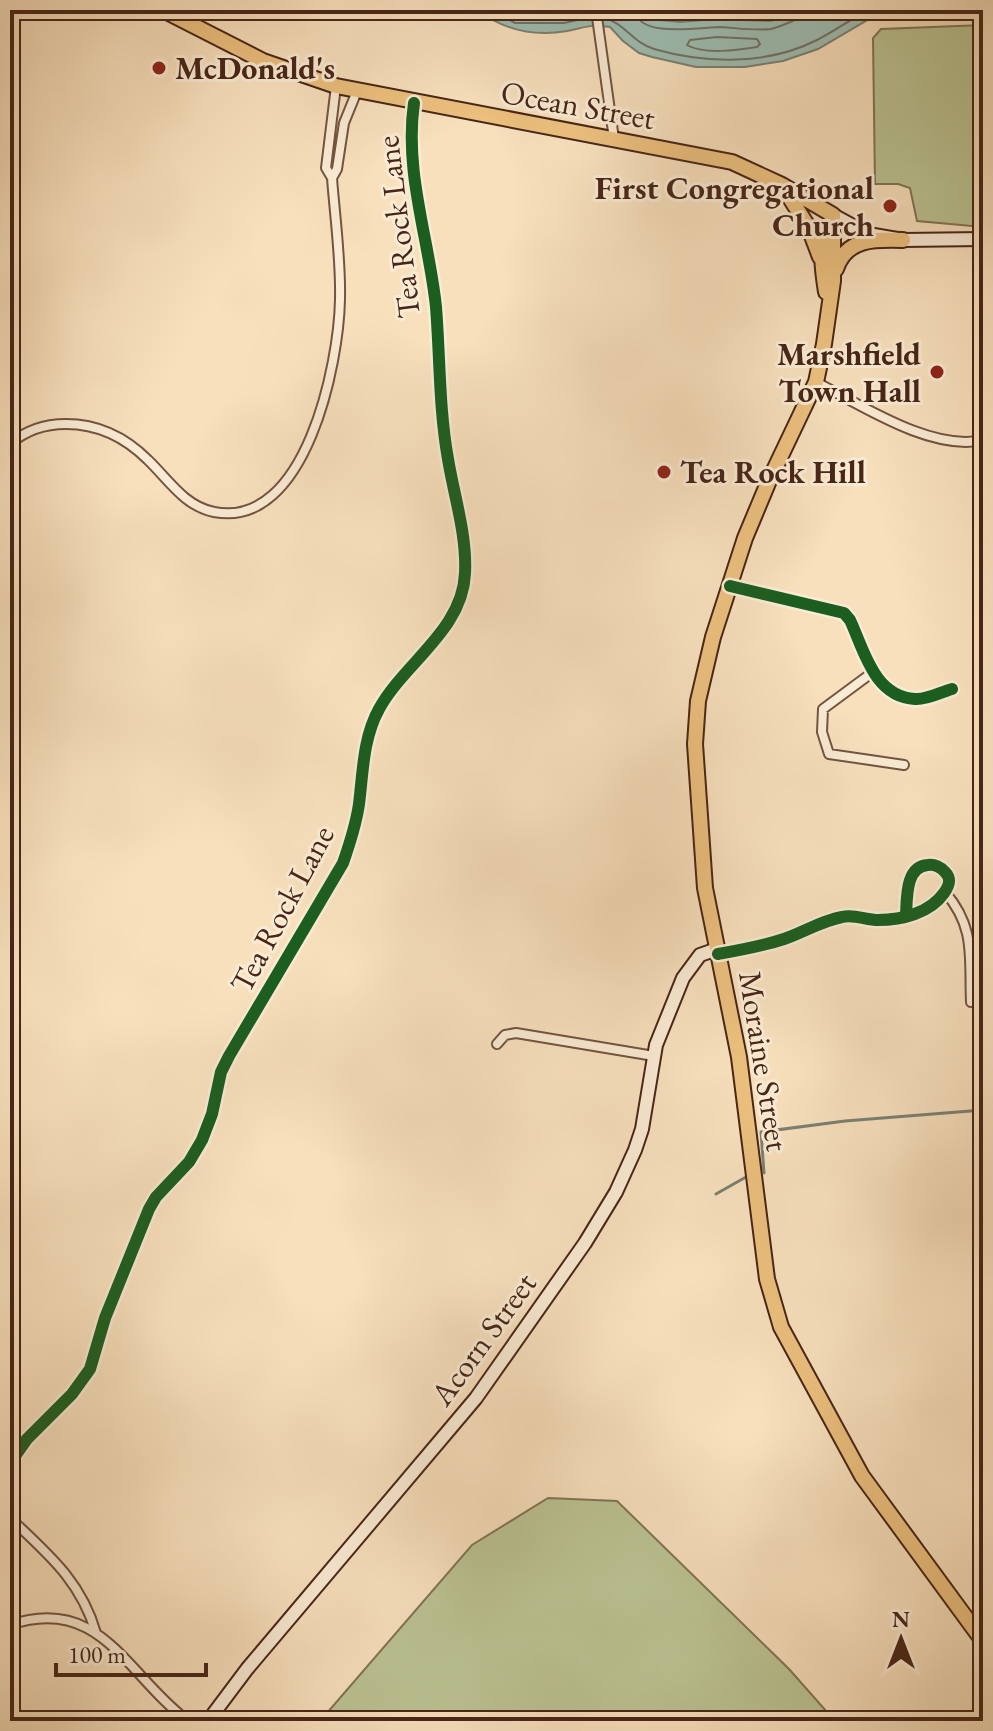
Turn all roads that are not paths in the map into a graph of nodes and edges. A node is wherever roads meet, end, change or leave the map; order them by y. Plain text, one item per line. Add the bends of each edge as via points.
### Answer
1 (163, 10) edge
2 (596, 10) edge
3 (336, 86) junction
4 (357, 91) junction
5 (414, 103) junction
6 (614, 139) junction
7 (332, 178) junction
8 (782, 185) junction
9 (833, 215) junction
10 (983, 239) edge
11 (903, 240) junction
12 (821, 261) junction
13 (833, 281) junction
14 (829, 308) junction
15 (816, 382) junction
16 (983, 440) edge
17 (10, 444) edge
18 (730, 586) junction
19 (873, 672) junction
20 (952, 689) dead end
21 (904, 765) dead end
22 (945, 892) junction
23 (906, 916) junction
24 (718, 951) junction
25 (971, 1002) dead end
26 (497, 1044) dead end
27 (654, 1056) junction
28 (10, 1463) edge
29 (10, 1518) edge
30 (10, 1625) edge
31 (97, 1634) junction
32 (983, 1641) edge
33 (188, 1721) edge
34 (208, 1721) edge

1 - 3 main road, Ocean Street via 263,61
2 - 6 street
3 - 4 main road, Ocean Street
3 - 7 street via 326,168
4 - 5 main road, Ocean Street
4 - 7 street
5 - 6 main road, Ocean Street
5 - 28 street, Tea Rock Lane via 411,161 436,308 464,586 452,616 378,710 368,738 354,833 343,863 229,1056 195,1153 149,1209 90,1369
6 - 8 main road, Ocean Street via 732,162
7 - 17 street via 340,300 331,372 302,456 270,497 234,512 202,508 180,494 136,449 95,428 39,428
8 - 9 main road, Ocean Street
8 - 12 main road via 809,228
9 - 11 main road, Ocean Street via 868,234
9 - 12 main road, Moraine Street
9 - 13 main road, Moraine Street
10 - 11 main road, Ocean Street
11 - 13 main road via 855,244 842,255
12 - 14 main road, Moraine Street
13 - 14 main road, Moraine Street
14 - 15 main road, Moraine Street
15 - 16 street via 933,438
15 - 18 main road, Moraine Street via 768,483
18 - 19 street via 844,613
18 - 24 main road, Moraine Street via 703,676 695,744 705,888
19 - 20 street via 895,693 918,700
19 - 21 street via 823,709 822,732 829,754
22 - 23 street via 930,907
22 - 23 street via 950,880 944,870 935,865 917,869 911,877
22 - 25 street via 968,928
23 - 24 street via 842,916 787,938
24 - 27 main road, Acorn Street via 700,955 689,966
24 - 32 main road, Moraine Street via 739,1057 767,1279 781,1327 862,1476
26 - 27 street via 516,1033
27 - 34 main road, Acorn Street via 635,1150 585,1243 476,1398
29 - 31 street via 65,1571
30 - 31 street via 54,1618
31 - 33 street

